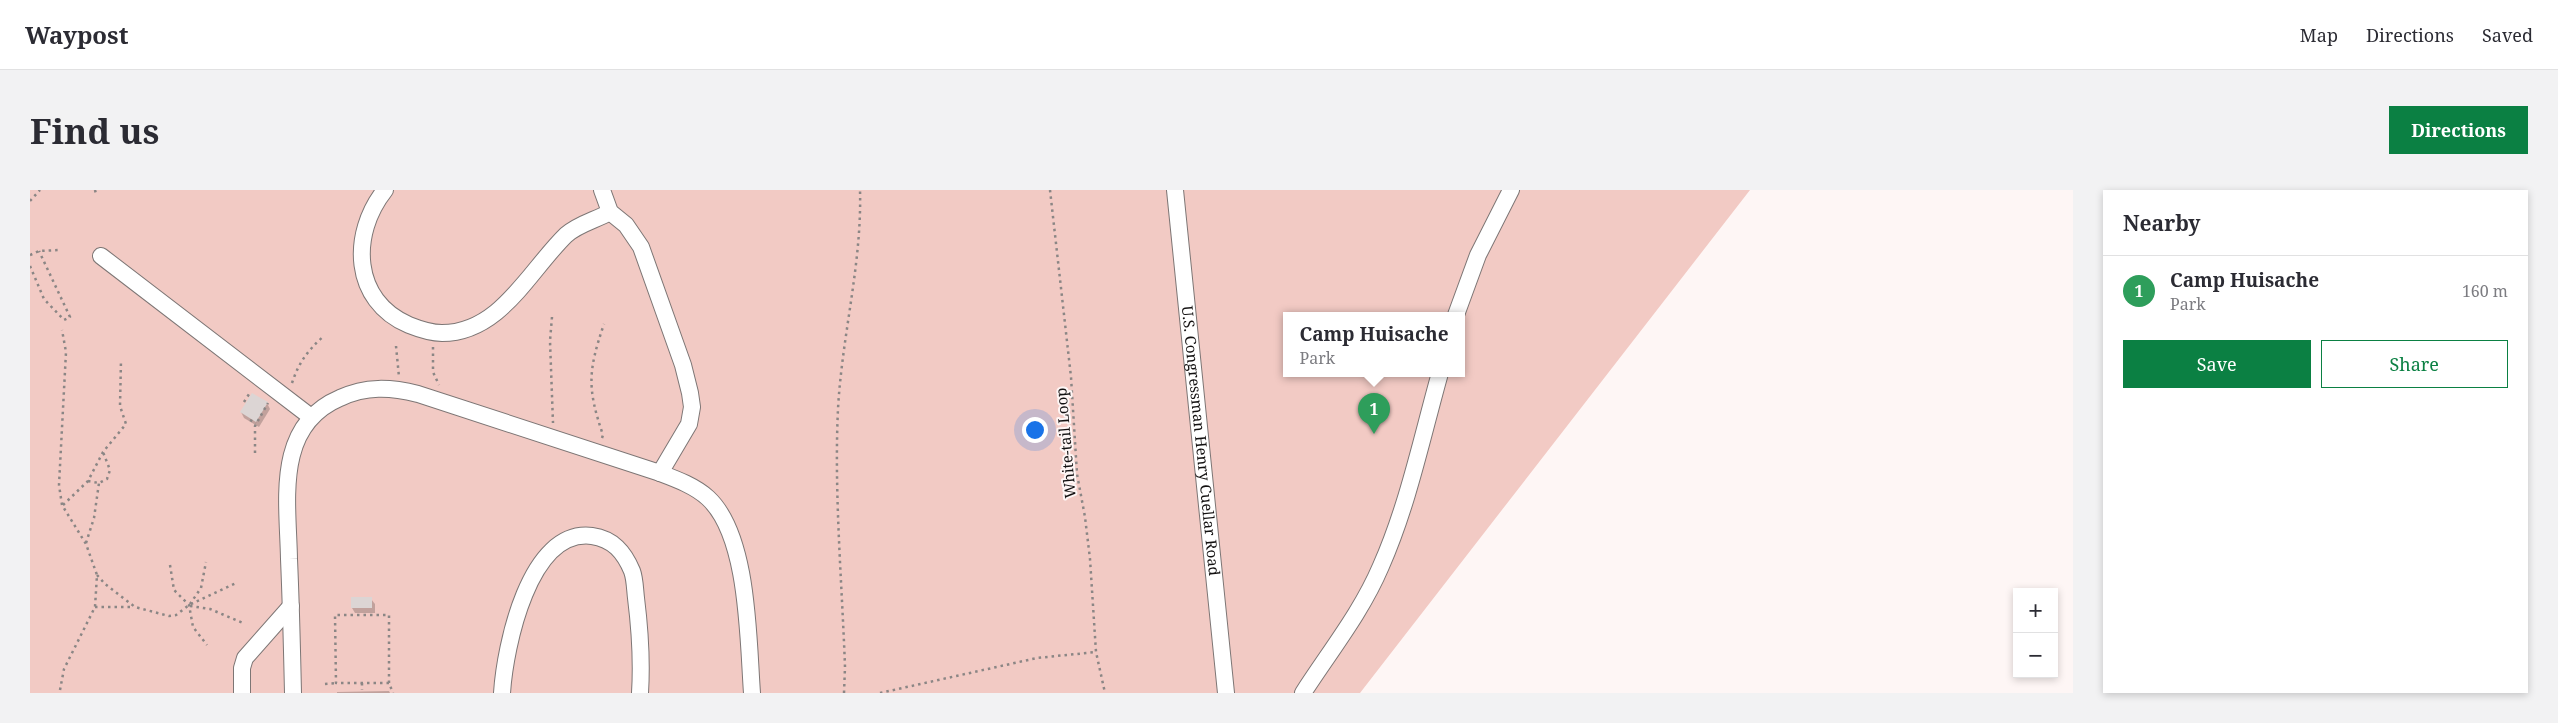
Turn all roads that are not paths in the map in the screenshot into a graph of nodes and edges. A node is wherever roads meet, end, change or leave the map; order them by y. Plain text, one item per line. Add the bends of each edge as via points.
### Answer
1 (385, 190) edge
2 (602, 190) edge
3 (1175, 190) edge
4 (1511, 190) edge
5 (610, 212) junction
6 (101, 256) dead end
7 (1457, 312) edge
8 (1439, 377) edge
9 (311, 417) junction
10 (660, 473) junction
11 (291, 606) junction
12 (242, 693) edge
13 (293, 693) edge
14 (502, 693) edge
15 (640, 693) edge
16 (752, 693) edge
17 (1226, 693) edge
18 (1303, 693) edge

1 - 5 street via 372,212 365,234 362,259 366,286 381,307 400,321 422,330 442,333 480,324 499,311 567,234
2 - 5 street
3 - 17 street, U.S. Congressman Henry Cuellar Road
4 - 7 street via 1478,255
5 - 10 street via 626,225 641,247 690,393 689,424
6 - 9 street
8 - 18 street via 1400,514 1381,567 1352,622
9 - 10 street via 324,405 348,394 372,388 399,389
9 - 11 street via 296,438 290,461
10 - 16 street via 707,497 729,531 743,586
11 - 12 street via 243,662
11 - 13 street
14 - 15 street via 504,662 518,611 532,578 559,543 575,536 589,536 604,538 618,547 632,572 640,627

